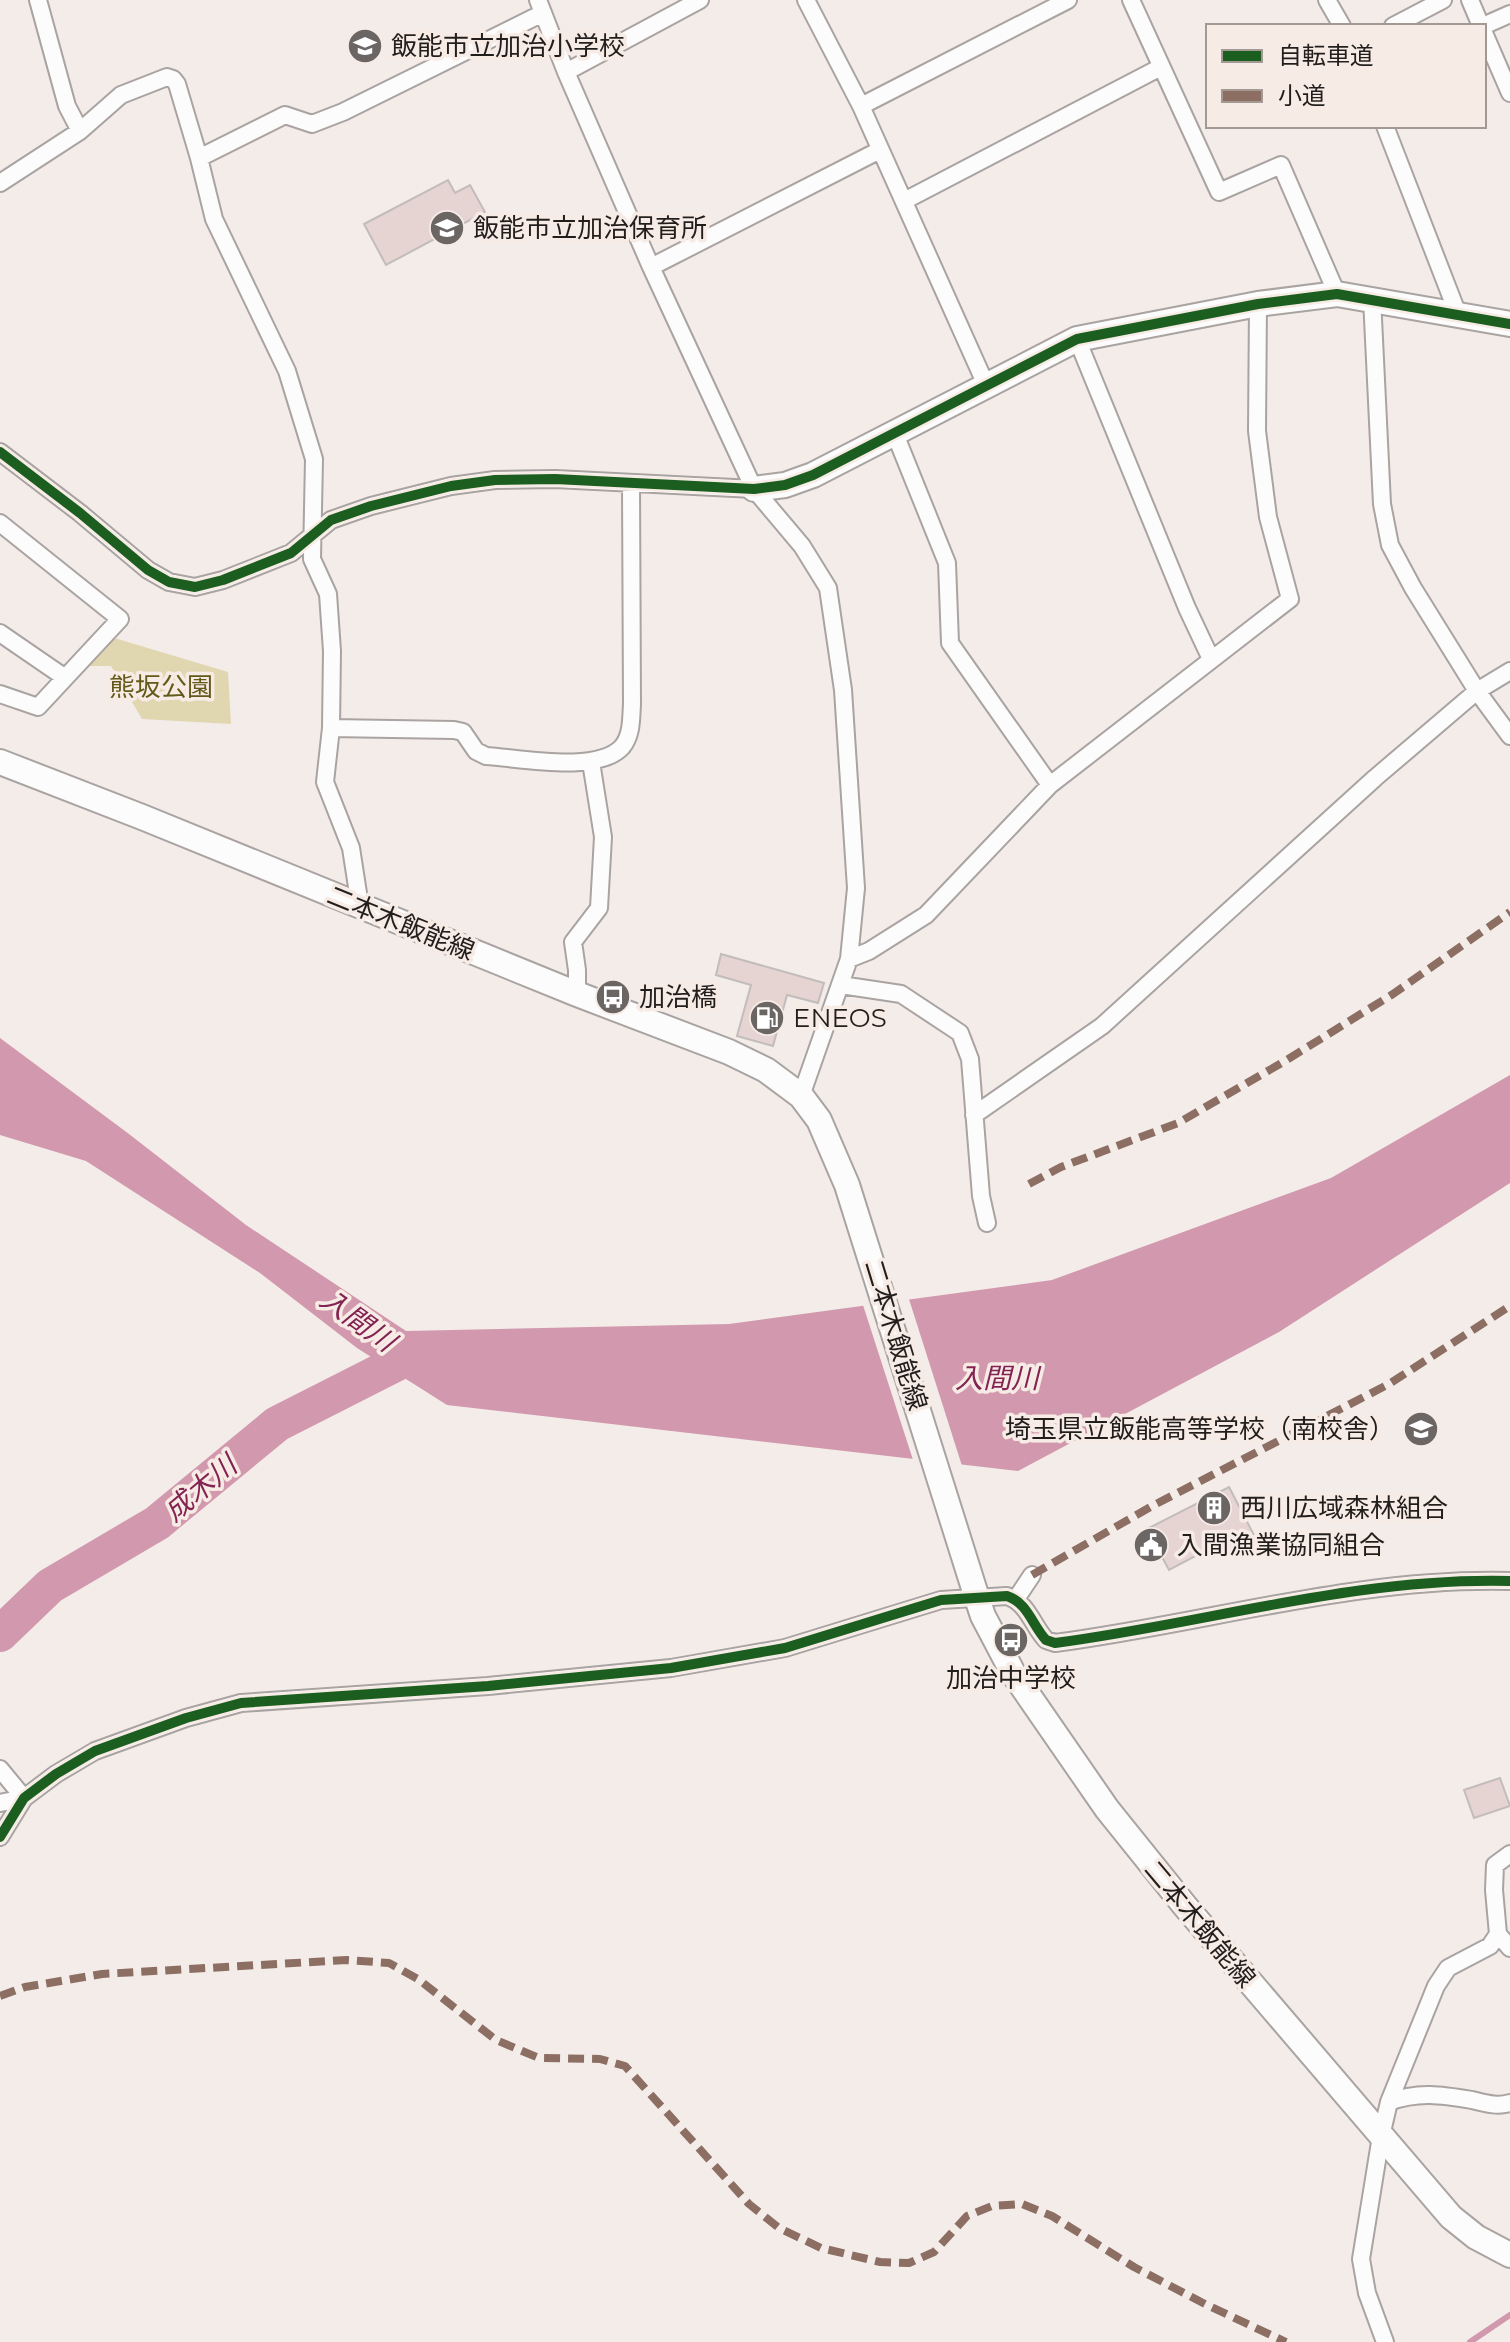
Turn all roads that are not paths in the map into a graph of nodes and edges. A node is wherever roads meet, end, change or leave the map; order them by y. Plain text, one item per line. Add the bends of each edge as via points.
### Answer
1 (38, 0) edge
2 (700, 0) edge
3 (806, 0) edge
4 (1068, 0) edge
5 (1131, 0) edge
6 (1327, 0) edge
7 (1443, 0) edge
8 (1470, 0) edge
9 (540, 7) edge
10 (1510, 14) edge
11 (1341, 24) edge
12 (1397, 24) edge
13 (1481, 24) edge
14 (1486, 24) edge
15 (1486, 38) edge
16 (1161, 67) junction
17 (566, 72) junction
18 (1510, 93) edge
19 (861, 106) junction
20 (1386, 128) edge
21 (80, 131) junction
22 (880, 150) junction
23 (199, 158) junction
24 (0, 183) edge
25 (904, 201) junction
26 (651, 267) junction
27 (1337, 294) junction
28 (1372, 298) junction
29 (1258, 304) junction
30 (1459, 317) junction
31 (1510, 324) edge
32 (1077, 339) junction
33 (986, 385) junction
34 (895, 434) junction
35 (0, 452) edge
36 (631, 483) junction
37 (754, 489) junction
38 (0, 523) edge
39 (313, 535) junction
40 (0, 633) edge
41 (1211, 659) junction
42 (1510, 671) edge
43 (64, 677) junction
44 (1477, 691) junction
45 (0, 694) edge
46 (331, 728) junction
47 (1510, 736) edge
48 (0, 762) edge
49 (591, 762) junction
50 (1050, 785) junction
51 (360, 906) junction
52 (849, 959) junction
53 (841, 985) junction
54 (577, 994) junction
55 (801, 1096) junction
56 (974, 1115) junction
57 (987, 1223) dead end
58 (1032, 1575) dead end
59 (1510, 1581) edge
60 (974, 1587) junction
61 (1016, 1599) junction
62 (0, 1769) edge
63 (24, 1798) junction
64 (0, 1803) edge
65 (0, 1837) edge
66 (1510, 1854) edge
67 (1498, 1934) junction
68 (1510, 1948) edge
69 (1389, 2102) junction
70 (1510, 2103) edge
71 (1381, 2136) junction
72 (1510, 2255) edge
73 (1385, 2342) edge

1 - 21 street via 67,106
2 - 17 street
3 - 19 street
4 - 19 street
5 - 16 street
6 - 11 street
7 - 12 street
8 - 13 street
9 - 17 street
9 - 23 street via 343,112 312,124 285,115
10 - 14 street
15 - 18 street
16 - 25 street
16 - 27 street via 1219,192 1281,165
17 - 26 street
19 - 22 street
20 - 30 street
21 - 23 street via 121,95 167,77 177,84
21 - 24 street
22 - 25 street
22 - 26 street
23 - 39 street via 214,219 287,371 305,427 314,459
25 - 33 street
26 - 37 street
27 - 28 main road
27 - 29 main road
28 - 30 main road
28 - 44 street via 1382,504 1390,545
29 - 32 main road
29 - 41 street via 1257,431 1268,517 1290,599
30 - 31 main road
32 - 33 main road
32 - 41 street
33 - 34 main road
34 - 37 main road via 813,475
34 - 50 street via 947,563 950,643
35 - 39 street via 148,570 180,585 223,580 291,553
36 - 37 street
36 - 39 street via 510,480 451,486 345,515
36 - 49 street via 630,733 615,752
37 - 52 street via 802,546 828,588 850,769 856,888
38 - 43 street via 120,619
39 - 46 street via 312,559 331,615
40 - 43 street
41 - 50 street
42 - 44 street
43 - 45 street via 38,707
44 - 47 street
44 - 56 street via 1102,1026
46 - 49 street via 454,730 463,732 486,756
46 - 51 street via 325,782 346,829
48 - 51 main road, 二本木飯能線
49 - 54 street via 603,857 599,908 573,942
50 - 52 street via 926,915
51 - 54 main road, 二本木飯能線
52 - 53 street
53 - 55 street
53 - 56 street via 901,994 960,1033 970,1059
54 - 55 main road, 二本木飯能線 via 729,1052
55 - 60 main road, 二本木飯能線 via 831,1144 870,1253
56 - 57 street
58 - 61 street
59 - 61 street via 1428,1581 1367,1589 1055,1643 1046,1640
60 - 61 street
60 - 63 street via 785,1648 723,1660 488,1686 241,1703 95,1751
60 - 71 main road, 二本木飯能線 via 1013,1673 1107,1809
62 - 63 street
63 - 64 street
63 - 65 street
66 - 67 street via 1495,1865
67 - 68 street
67 - 69 street via 1490,1946 1448,1968 1436,1986
69 - 70 street via 1411,2094
69 - 71 street
71 - 72 main road, 二本木飯能線 via 1451,2217
71 - 73 street via 1361,2259

